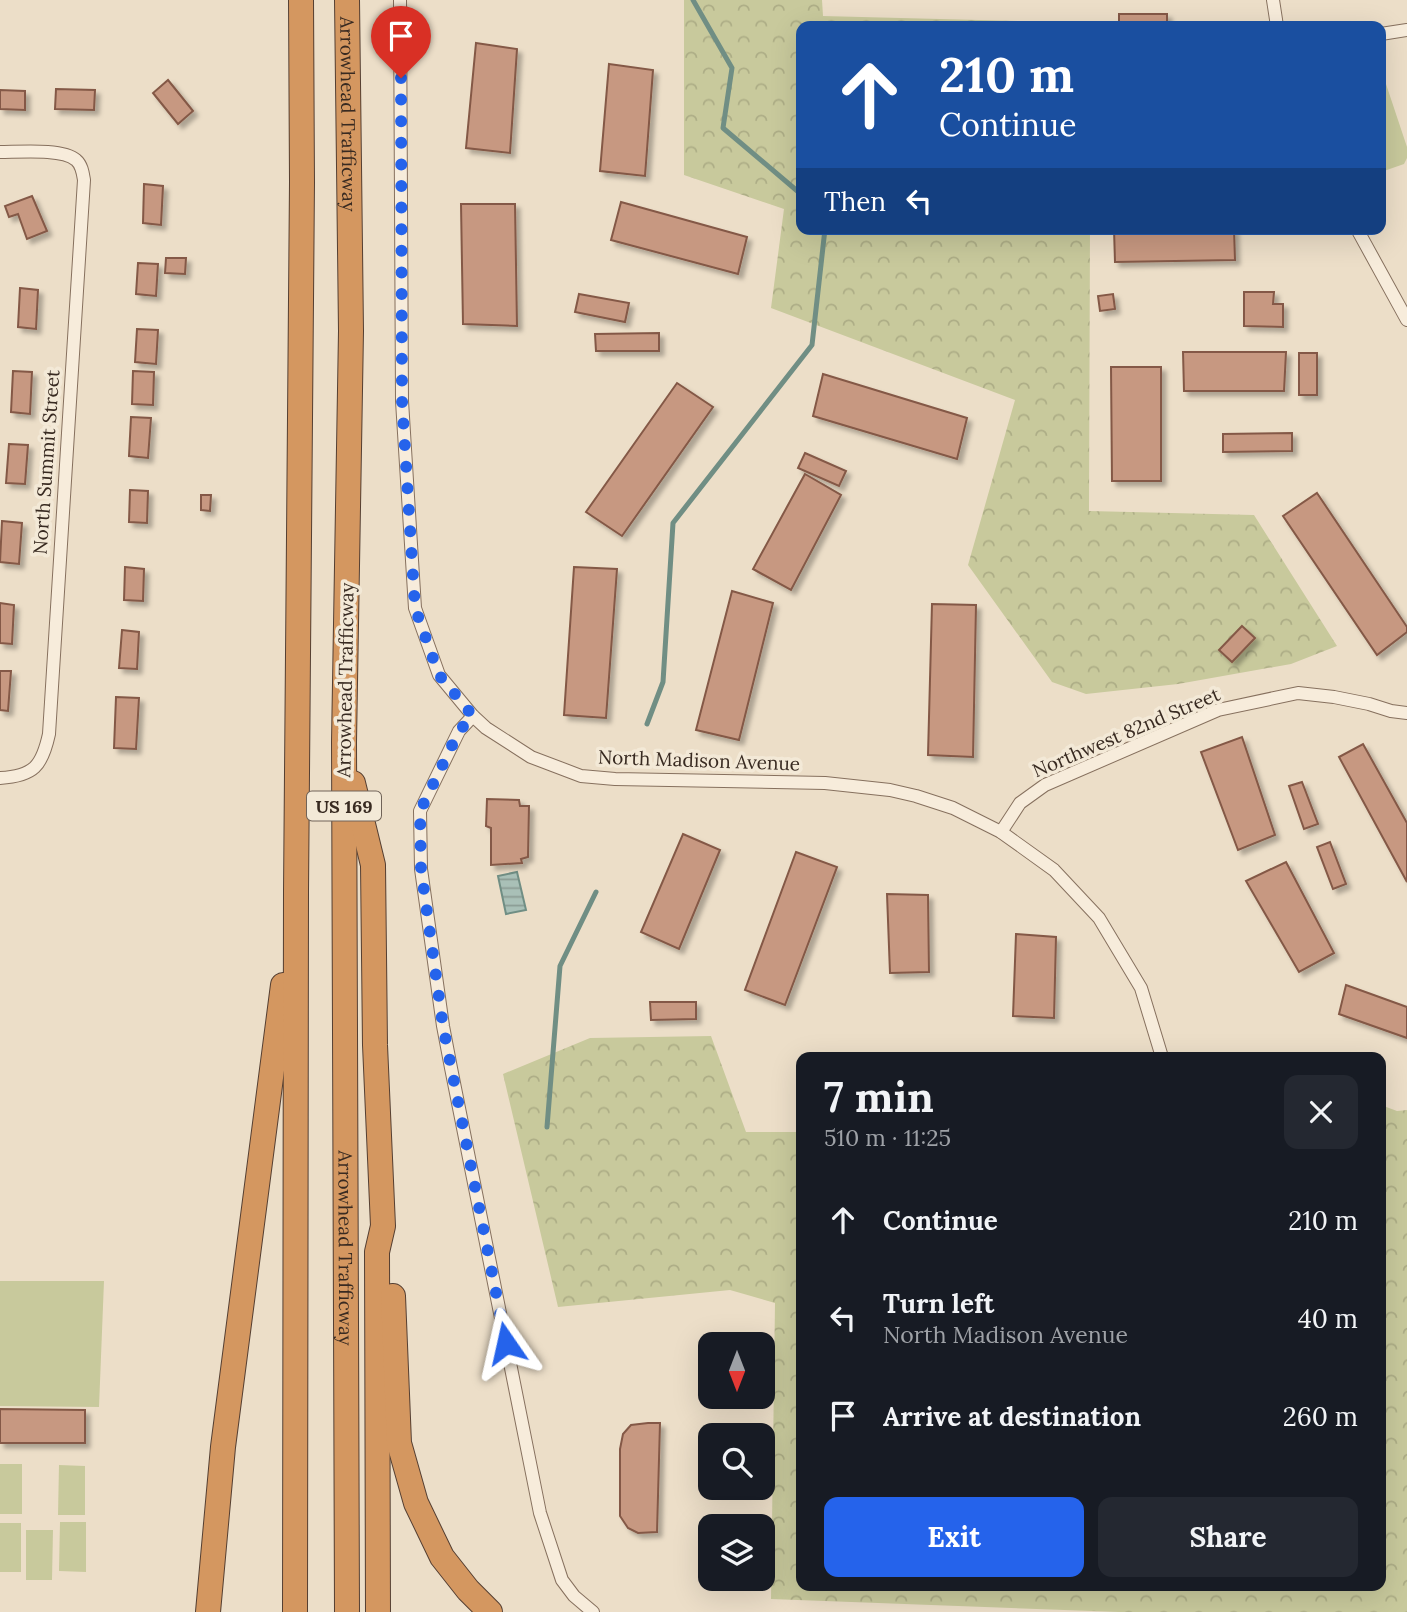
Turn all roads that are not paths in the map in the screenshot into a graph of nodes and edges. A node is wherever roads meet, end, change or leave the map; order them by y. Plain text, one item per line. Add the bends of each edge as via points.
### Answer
1 (301, 0) edge
2 (347, 0) edge
3 (400, 0) edge
4 (1273, 0) edge
5 (1276, 21) edge
6 (1407, 30) edge
7 (1386, 33) edge
8 (0, 152) edge
9 (1360, 235) edge
10 (1407, 320) edge
11 (1407, 713) edge
12 (473, 716) junction
13 (344, 742) junction
14 (0, 778) edge
15 (1001, 832) junction
16 (296, 891) junction
17 (1160, 1052) edge
18 (383, 1226) junction
19 (208, 1612) edge
20 (295, 1612) edge
21 (347, 1612) edge
22 (378, 1612) edge
23 (490, 1612) edge
24 (593, 1612) edge

1 - 16 highway, US 169
2 - 13 highway, Arrowhead Trafficway / US 169 via 351,331
3 - 12 street, North Madison Avenue via 402,401 415,608 439,675
4 - 5 street
6 - 7 street
8 - 14 street, North Summit Street via 56,152 76,159 84,180 48,734 37,767 27,774
9 - 10 street
11 - 15 street, Northwest 82nd Street via 1298,693 1217,710 1045,785 1020,803
12 - 15 street, North Madison Avenue via 531,757 581,776 825,783 890,790 953,808
12 - 24 street via 459,731 420,811 421,869 443,1026 540,1513 562,1580
13 - 18 highway via 373,865
13 - 21 highway, Arrowhead Trafficway / US 169
15 - 17 street, North Madison Avenue via 1054,870 1099,918 1141,988
16 - 19 highway via 223,1447
16 - 20 highway, US 169
18 - 22 highway via 377,1252
18 - 23 highway via 391,1253 399,1443 416,1503 443,1557

